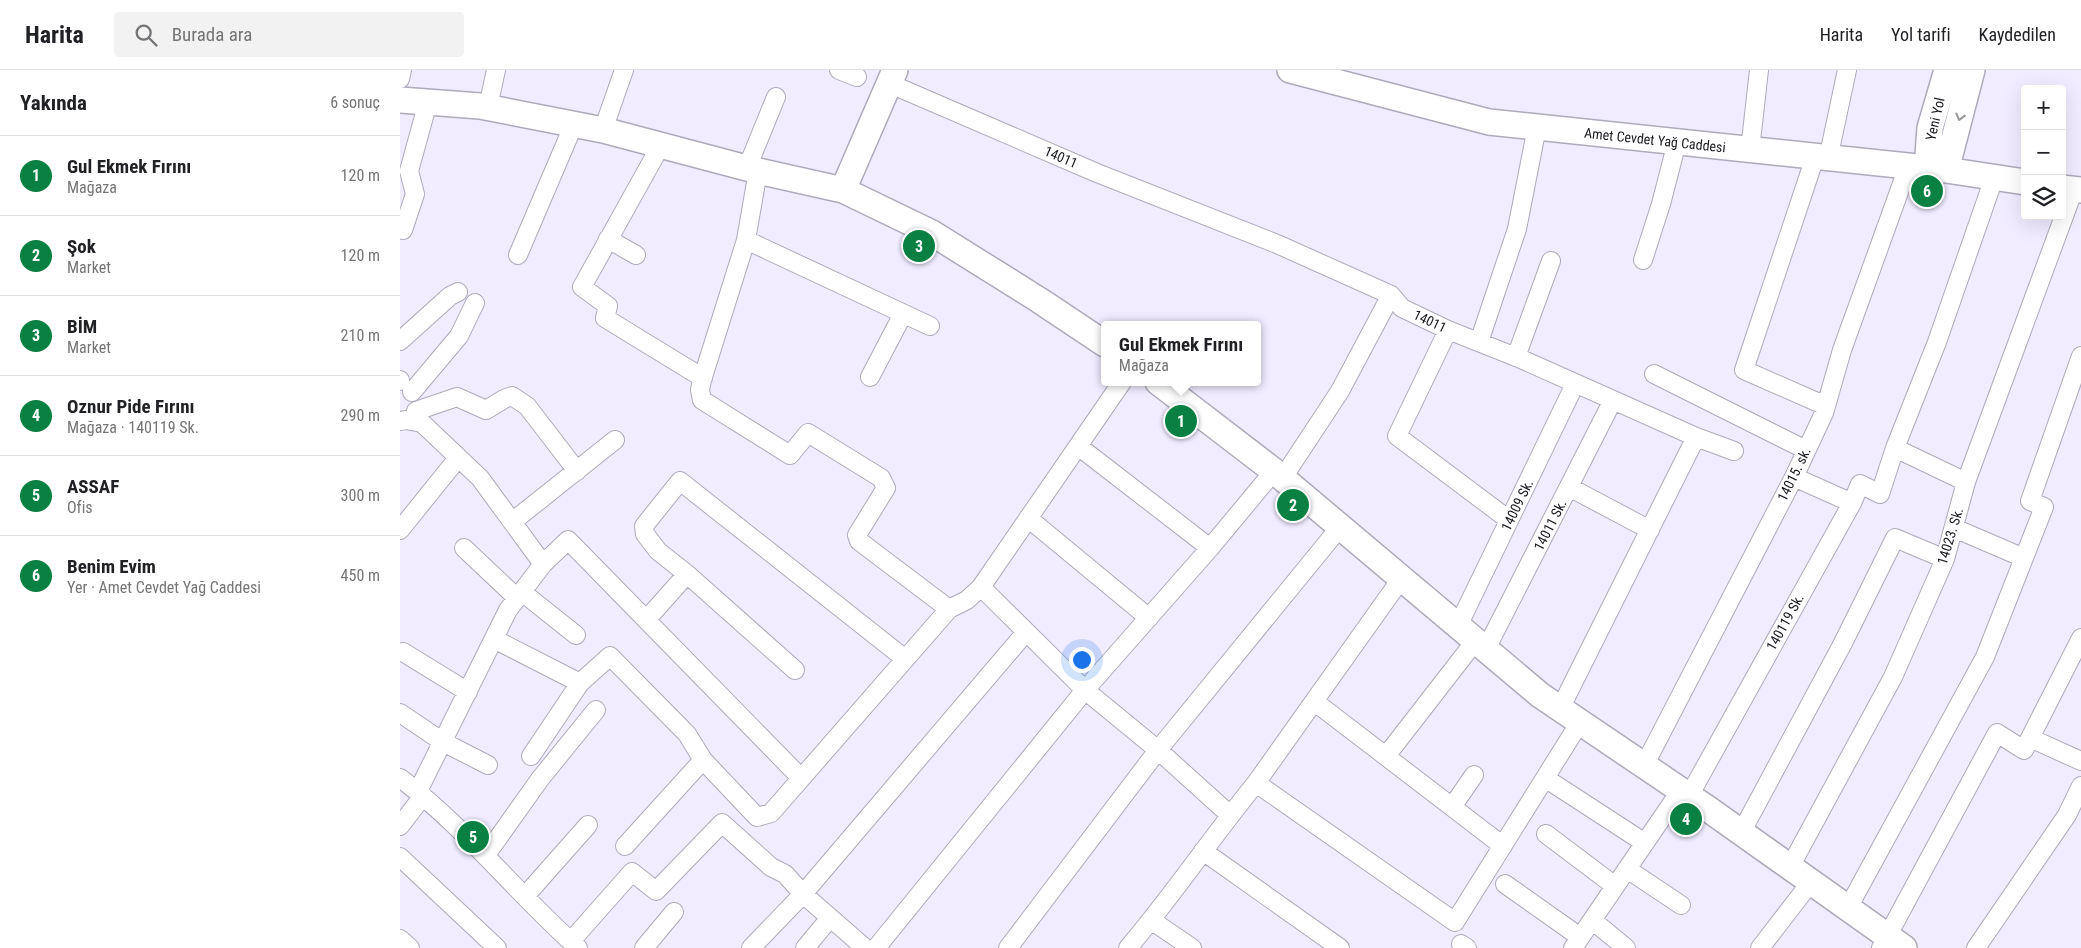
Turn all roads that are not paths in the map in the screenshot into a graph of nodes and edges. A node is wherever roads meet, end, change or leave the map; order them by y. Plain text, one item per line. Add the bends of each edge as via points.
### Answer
1 (402, 70) edge
2 (496, 70) edge
3 (624, 70) edge
4 (839, 70) edge
5 (1290, 70) edge
6 (1759, 70) edge
7 (1848, 70) edge
8 (1947, 70) edge
9 (1972, 70) edge
10 (1318, 73) edge
11 (891, 76) edge
12 (857, 77) dead end
13 (400, 79) edge
14 (776, 97) dead end
15 (400, 100) edge
16 (428, 102) junction
17 (488, 107) junction
18 (574, 124) junction
19 (1537, 127) junction
20 (603, 130) junction
21 (1677, 142) junction
22 (661, 145) junction
23 (1750, 150) junction
24 (1821, 158) junction
25 (753, 169) junction
26 (1927, 169) junction
27 (1994, 178) junction
28 (2021, 181) edge
29 (2073, 189) edge
30 (843, 190) junction
31 (403, 230) dead end
32 (608, 239) junction
33 (746, 240) junction
34 (518, 255) dead end
35 (636, 255) dead end
36 (1552, 260) dead end
37 (1643, 260) dead end
38 (458, 292) dead end
39 (1391, 295) junction
40 (475, 303) dead end
41 (903, 314) junction
42 (930, 326) dead end
43 (1448, 330) junction
44 (400, 341) edge
45 (1101, 341) edge
46 (1480, 342) junction
47 (2081, 356) edge
48 (1516, 357) junction
49 (1654, 374) dead end
50 (870, 377) dead end
51 (703, 378) junction
52 (403, 384) edge
53 (1575, 384) junction
54 (1119, 386) edge
55 (1163, 386) edge
56 (1613, 400) junction
57 (1826, 406) junction
58 (418, 417) junction
59 (400, 421) edge
60 (1696, 437) junction
61 (615, 440) dead end
62 (1078, 446) junction
63 (1895, 448) junction
64 (1806, 450) junction
65 (1734, 451) dead end
66 (458, 458) junction
67 (577, 471) junction
68 (1278, 475) junction
69 (1794, 477) junction
70 (1966, 482) junction
71 (1569, 487) junction
72 (1852, 503) junction
73 (1028, 518) junction
74 (1509, 520) junction
75 (512, 522) junction
76 (1340, 527) junction
77 (1954, 528) junction
78 (400, 530) edge
79 (1650, 530) junction
80 (464, 548) dead end
81 (1210, 548) junction
82 (2024, 558) junction
83 (1945, 559) junction
84 (542, 564) junction
85 (687, 574) junction
86 (1402, 579) junction
87 (981, 587) junction
88 (520, 595) junction
89 (948, 609) junction
90 (1149, 618) junction
91 (646, 619) junction
92 (1026, 632) junction
93 (576, 634) dead end
94 (494, 638) junction
95 (1473, 638) junction
96 (2081, 638) edge
97 (402, 652) dead end
98 (904, 658) junction
99 (795, 670) dead end
100 (580, 683) junction
101 (1084, 690) junction
102 (468, 692) junction
103 (1315, 702) junction
104 (596, 710) dead end
105 (400, 714) edge
106 (1570, 715) junction
107 (2030, 738) junction
108 (443, 742) junction
109 (1158, 750) junction
110 (531, 756) dead end
111 (1386, 756) junction
112 (703, 760) junction
113 (2081, 761) edge
114 (488, 765) dead end
115 (1644, 766) junction
116 (1474, 776) dead end
117 (400, 778) edge
118 (801, 778) junction
119 (1545, 778) junction
120 (1256, 783) junction
121 (2081, 786) edge
122 (1685, 793) junction
123 (420, 794) junction
124 (1452, 807) junction
125 (1230, 814) junction
126 (588, 825) dead end
127 (400, 826) edge
128 (1742, 832) junction
129 (1546, 834) dead end
130 (1645, 843) junction
131 (626, 846) dead end
132 (1502, 846) junction
133 (1203, 851) junction
134 (486, 855) junction
135 (400, 857) edge
136 (1790, 867) junction
137 (1626, 870) junction
138 (1812, 882) junction
139 (1505, 884) dead end
140 (1615, 886) junction
141 (803, 894) junction
142 (526, 895) junction
143 (1680, 905) dead end
144 (1848, 908) junction
145 (674, 912) dead end
146 (830, 918) junction
147 (1151, 920) junction
148 (1592, 920) junction
149 (400, 939) edge
150 (1577, 942) edge
151 (1891, 944) edge
152 (575, 945) edge
153 (410, 948) edge
154 (497, 948) edge
155 (644, 948) edge
156 (751, 948) edge
157 (805, 948) edge
158 (865, 948) edge
159 (876, 948) edge
160 (1008, 948) edge
161 (1128, 948) edge
162 (1192, 948) edge
163 (1340, 948) edge
164 (1626, 948) edge
165 (1760, 948) edge
166 (1976, 948) edge

1 - 13 street
2 - 17 street
3 - 20 street
4 - 12 street
5 - 10 main road, Amet Cevdet Yağ Caddesi
6 - 23 street
7 - 24 street
8 - 26 main road, Yeni Yol via 1930,128
9 -> 26 main road
10 - 19 main road, Amet Cevdet Yağ Caddesi via 1489,122
11 - 30 main road
11 - 39 street, 14011 via 1097,173 1277,244
14 - 25 street
15 - 16 main road
16 - 17 main road
16 - 31 street via 409,172 415,194
17 - 18 main road
18 - 20 main road
18 - 34 street
19 - 21 main road, Amet Cevdet Yağ Caddesi
19 - 46 street via 1516,229
20 - 22 main road
21 - 23 main road, Amet Cevdet Yağ Caddesi
21 - 37 street
22 - 25 main road
22 - 32 street
23 - 24 main road, Amet Cevdet Yağ Caddesi
24 - 26 main road, Amet Cevdet Yağ Caddesi
24 - 57 street via 1744,370
25 - 30 main road
25 - 33 street
26 - 27 main road, Amet Cevdet Yağ Caddesi
26 - 57 street, 14015. sk. via 1842,350
27 - 28 main road, Amet Cevdet Yağ Caddesi
27 - 63 street via 1937,342
29 - 70 street, 14023. Sk.
30 - 45 main road via 932,233
32 - 35 street
32 - 51 street via 582,287 608,306 605,318
33 - 41 street
33 - 51 street
36 - 48 street
38 - 44 street
39 - 43 street, 14011 via 1402,308
39 - 68 street via 1340,391
40 - 52 street via 459,336
41 - 42 street
41 - 50 street
43 - 46 street, 14011
43 - 74 street via 1397,436
46 - 48 street, 14011
47 - 82 street via 2030,501 2044,507
48 - 53 street, 14011
49 - 64 street
51 - 89 street via 702,400 790,455 808,433 881,478 886,488 857,535 859,541
52 - 58 street
53 - 56 street, 14011
53 - 74 street, 14009 Sk.
54 - 62 street
55 - 68 main road
56 - 60 street, 14011
56 - 71 street, 14011 Sk.
57 - 64 street, 14015. sk.
58 - 59 street
58 - 66 street
58 - 67 street via 457,397 486,410 512,396 527,406
60 - 65 street, 14011
60 - 79 street
61 - 67 street
62 - 73 street
62 - 81 street
63 - 70 street
63 - 72 street, 140119 Sk. via 1880,494 1860,484
64 - 69 street, 14015. sk.
66 - 75 street via 480,478
66 - 78 street
67 - 75 street
68 - 76 main road
68 - 81 street
69 - 72 street
69 - 115 street, 14015. sk.
70 - 77 street, 14023. Sk.
71 - 79 street
71 - 95 street, 14011 Sk.
72 - 122 street, 140119 Sk.
73 - 87 street
73 - 90 street
74 - 95 street, 14009 Sk.
75 - 84 street
76 - 86 main road
76 - 109 street
77 - 82 street
77 - 83 street, 14023. Sk.
79 - 106 street
80 - 88 street
81 - 90 street
82 - 144 street via 1985,656
83 - 128 street via 1895,538
83 - 136 street, 14023. Sk. via 1893,677
84 - 88 street
84 - 91 street via 568,540
85 - 91 street
85 - 98 street via 658,551 645,534 644,526 680,481
85 - 99 street
86 - 95 main road
86 - 103 street
87 - 89 street via 967,600
87 - 92 street
88 - 93 street
88 - 94 street via 508,610
89 - 98 street
90 - 101 street
91 - 118 street
92 - 101 street
92 - 141 street
94 - 100 street
94 - 102 street
95 - 106 main road via 1540,695
95 - 111 street
96 - 107 street
97 - 102 street
98 - 118 street
100 - 110 street
100 - 112 street via 610,656 686,734
101 - 109 street
101 - 159 street
102 - 108 street
103 - 111 street
103 - 120 street
104 - 134 street via 540,779
105 - 108 street
106 - 115 main road
106 - 119 street
107 - 113 street
107 - 151 street via 2024,750 1997,733
108 - 114 street
108 - 123 street
109 - 125 street
109 - 160 street
111 - 124 street
112 - 118 street via 757,816 771,813
112 - 131 street
115 - 122 main road
116 - 124 street
117 - 123 street
119 - 130 street
119 - 132 street
120 - 125 street
120 - 132 street via 1455,922
121 - 166 street via 2068,815
122 - 128 main road
122 - 130 street, 140119 Sk.
123 - 127 street
123 - 134 street
124 - 132 street
125 - 133 street
126 - 142 street
128 - 136 main road
129 - 140 street
130 - 137 street, 140119 Sk.
133 - 147 street
133 - 163 street
134 - 142 street
135 - 154 street
136 - 138 main road
137 - 140 street, 140119 Sk.
137 - 143 street
138 - 144 main road
138 - 165 street
139 - 150 street
140 - 148 street, 140119 Sk.
141 - 146 street
141 - 152 street via 785,874 771,867 722,823 656,890 632,872
141 - 156 street
142 - 152 street
144 - 151 main road
145 - 155 street
146 - 157 street
146 - 158 street
147 - 161 street
147 - 162 street
148 - 150 street, 140119 Sk.
148 - 164 street
149 - 153 street

